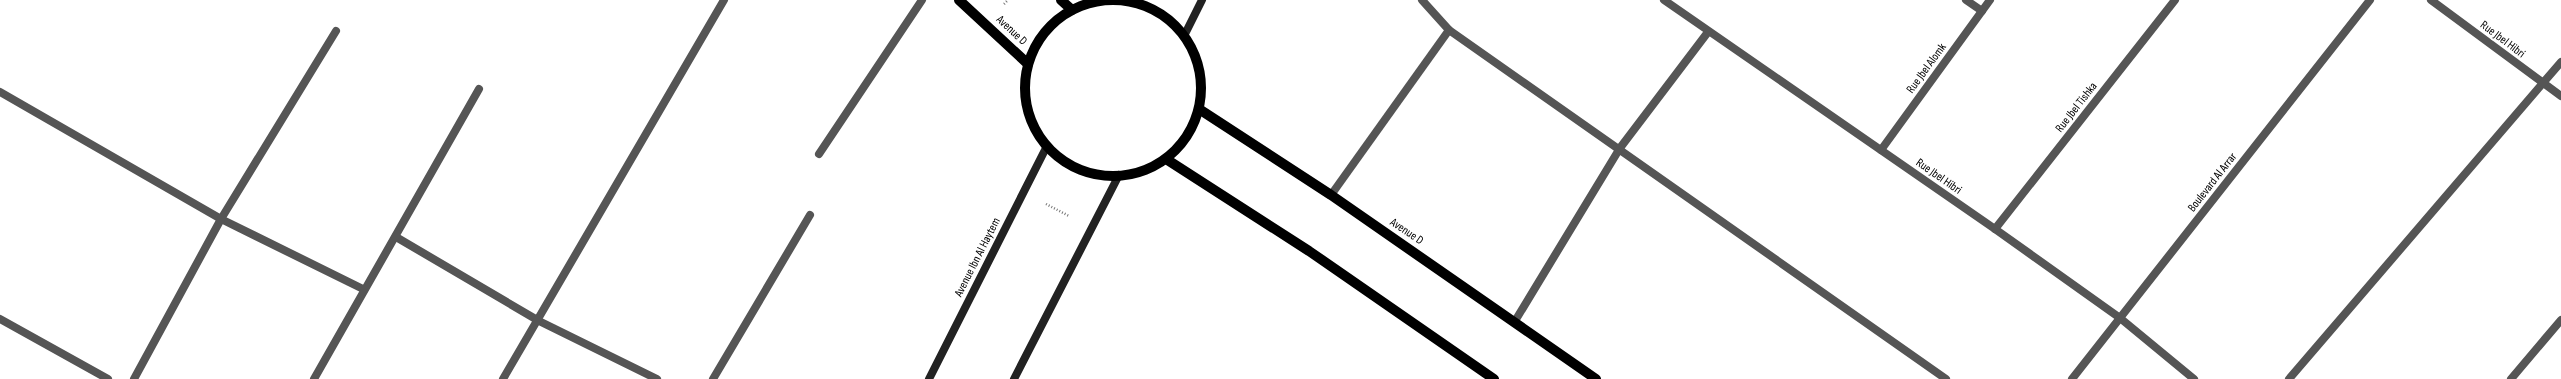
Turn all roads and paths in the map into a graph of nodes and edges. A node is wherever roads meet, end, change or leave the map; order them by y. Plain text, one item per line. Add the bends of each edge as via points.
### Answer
1 (724, 0) edge
2 (922, 0) edge
3 (959, 0) edge
4 (1061, 0) edge
5 (1115, 0) edge
6 (1202, 0) edge
7 (1422, 0) edge
8 (1664, 0) edge
9 (1966, 0) edge
10 (1990, 0) edge
11 (2175, 0) edge
12 (2370, 0) edge
13 (2431, 0) edge
14 (1072, 10) junction
15 (1982, 11) junction
16 (1449, 30) junction
17 (336, 31) dead end
18 (1708, 32) junction
19 (1184, 36) junction
20 (2561, 62) edge
21 (1028, 64) junction
22 (2543, 84) junction
23 (479, 89) dead end
24 (0, 92) edge
25 (2561, 96) edge
26 (1199, 109) junction
27 (1047, 146) junction
28 (1620, 148) junction
29 (1881, 150) junction
30 (819, 154) dead end
31 (1166, 159) junction
32 (1118, 175) junction
33 (1022, 192) junction
34 (1331, 194) junction
35 (810, 215) dead end
36 (221, 219) junction
37 (1091, 227) junction
38 (1995, 229) junction
39 (396, 237) junction
40 (363, 289) junction
41 (2120, 318) junction
42 (0, 319) edge
43 (2561, 320) edge
44 (539, 321) junction
45 (1515, 321) junction
46 (108, 379) edge
47 (134, 379) edge
48 (314, 379) edge
49 (503, 379) edge
50 (656, 379) edge
51 (713, 379) edge
52 (929, 379) edge
53 (1014, 379) edge
54 (1494, 379) edge
55 (1596, 379) edge
56 (1946, 379) edge
57 (2072, 379) edge
58 (2194, 379) edge
59 (2289, 379) edge
60 (2511, 379) edge

1 - 44 street
2 - 30 street
3 - 21 main road, Avenue D
4 - 14 main road
5 - 14 main road via 1092,2
5 - 19 main road via 1141,4 1165,16
6 - 19 main road
7 - 16 street
8 - 18 street, Rue Jbel Hibri
9 - 15 street
10 - 15 street, Rue Jbel Alomk
11 - 38 street, Rue Jbel Tishka
12 - 41 street, Boulevard Al Arrar
13 - 22 street, Rue Jbel Hibri
14 - 21 main road via 1053,24 1038,42
15 - 29 street, Rue Jbel Alomk
16 - 28 street
16 - 34 street
17 - 36 street
18 - 28 street
18 - 29 street, Rue Jbel Hibri
19 - 26 main road via 1197,58 1202,83
20 - 22 street
21 - 27 main road via 1025,93 1032,122
22 - 25 street, Rue Jbel Hibri
22 - 59 street
23 - 39 street
24 - 36 street
26 - 31 main road via 1187,137
26 - 34 main road, Avenue D
27 - 32 main road via 1067,163 1092,173
27 - 33 main road, Avenue Ibn Al Haytem
28 - 45 street
28 - 56 street
29 - 38 street, Rue Jbel Hibri
31 - 32 main road via 1135,173
31 - 54 main road via 1309,251
32 - 37 main road
33 - 37 path
33 - 52 main road, Avenue Ibn Al Haytem
34 - 45 main road, Avenue D
35 - 51 street
36 - 40 street
36 - 47 street
37 - 53 main road
38 - 41 street, Rue Jbel Hibri
39 - 40 street
39 - 44 street
40 - 48 street
41 - 57 street, Boulevard Al Arrar
41 - 58 street, Rue Jbel Hibri
42 - 46 street
43 - 60 street
44 - 49 street
44 - 50 street
45 - 55 main road, Avenue D

